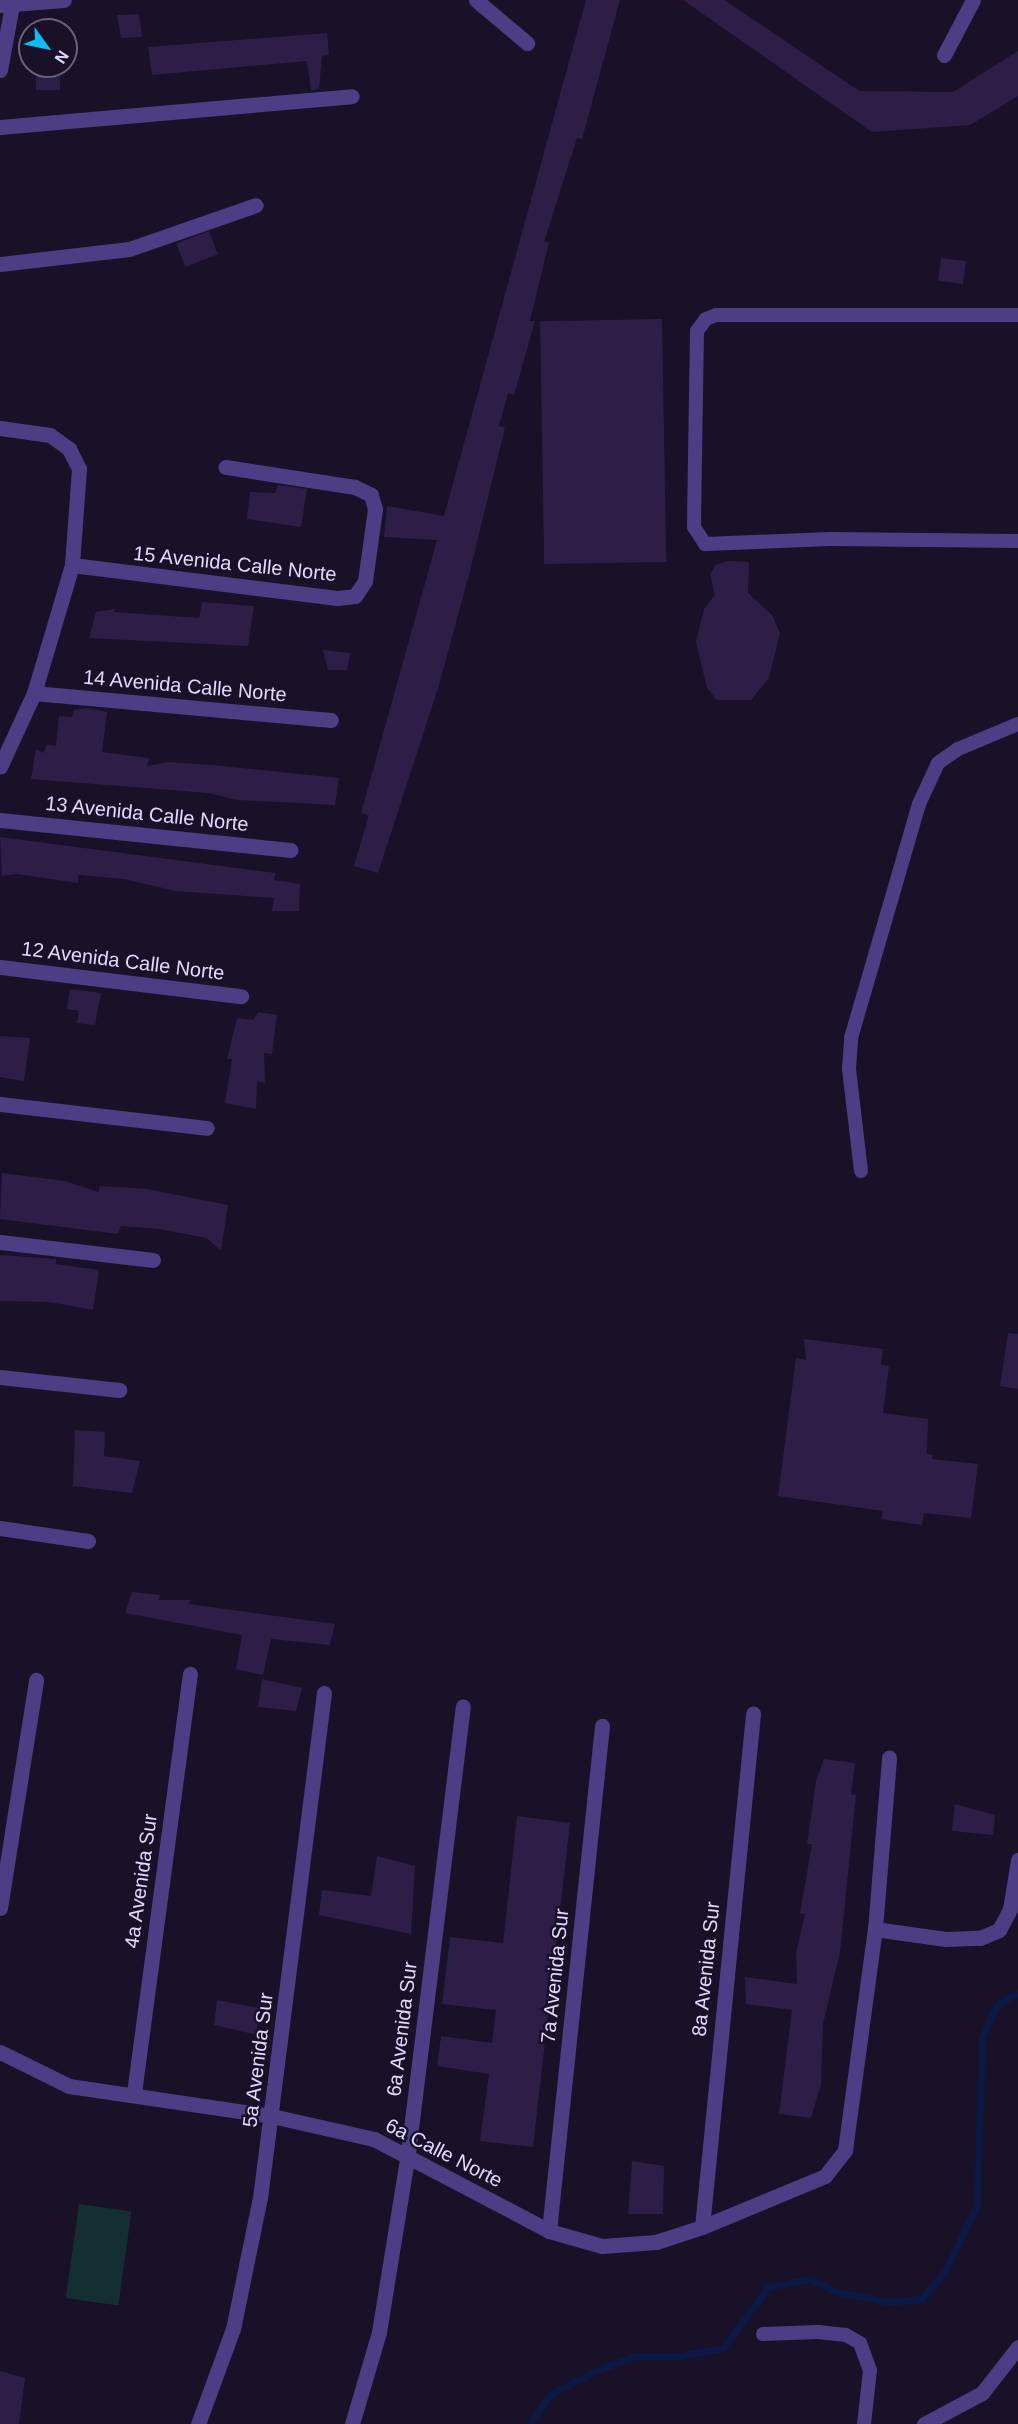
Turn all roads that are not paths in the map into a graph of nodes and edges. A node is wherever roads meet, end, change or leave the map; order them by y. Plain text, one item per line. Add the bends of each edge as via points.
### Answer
1 (64, 0) edge
2 (476, 0) edge
3 (973, 0) edge
4 (8, 4) edge
5 (527, 43) dead end
6 (944, 55) dead end
7 (0, 69) edge
8 (352, 96) dead end
9 (0, 127) edge
10 (256, 205) dead end
11 (0, 264) edge
12 (1018, 315) edge
13 (0, 428) edge
14 (226, 467) dead end
15 (1018, 541) edge
16 (72, 565) junction
17 (34, 693) junction
18 (331, 720) dead end
19 (1018, 724) edge
20 (0, 767) edge
21 (0, 820) edge
22 (290, 850) dead end
23 (0, 967) edge
24 (241, 996) dead end
25 (0, 1104) edge
26 (207, 1128) dead end
27 (861, 1172) dead end
28 (0, 1242) edge
29 (153, 1260) dead end
30 (0, 1377) edge
31 (119, 1390) dead end
32 (0, 1528) edge
33 (88, 1541) dead end
34 (190, 1674) dead end
35 (36, 1680) dead end
36 (324, 1693) dead end
37 (463, 1706) dead end
38 (753, 1714) dead end
39 (602, 1726) dead end
40 (889, 1758) dead end
41 (1018, 1860) edge
42 (0, 1908) edge
43 (874, 1929) junction
44 (0, 2052) edge
45 (135, 2093) junction
46 (272, 2116) junction
47 (408, 2154) junction
48 (702, 2227) junction
49 (549, 2231) junction
50 (763, 2334) dead end
51 (1018, 2347) edge
52 (198, 2424) edge
53 (352, 2424) edge
54 (864, 2424) edge
55 (924, 2424) edge

1 - 4 street
2 - 5 street
3 - 6 street
4 - 7 street
8 - 9 street
10 - 11 street via 129,249
12 - 15 lane via 716,315 706,320 697,331 693,527 705,544 830,539
13 - 16 street via 50,435 69,449 79,469
14 - 16 street, 15 Avenida Calle Norte via 356,487 370,495 375,509 365,581 355,596 337,598
16 - 17 street
17 - 18 street, 14 Avenida Calle Norte
17 - 20 street
19 - 27 lane via 958,749 938,764 928,780 851,1038 849,1069
21 - 22 street, 13 Avenida Calle Norte
23 - 24 street, 12 Avenida Calle Norte
25 - 26 street
28 - 29 street
30 - 31 street
32 - 33 street
34 - 45 street, 4a Avenida Sur
35 - 42 street
36 - 46 street, 5a Avenida Sur
37 - 47 street, 6a Avenida Sur
38 - 48 street, 8a Avenida Sur
39 - 49 street, 7a Avenida Sur
40 - 43 street
41 - 43 street via 1010,1909 999,1930 980,1938 945,1938
43 - 48 street, 6a Calle Norte via 845,2150 825,2176
44 - 45 street, 6a Calle Norte via 69,2086
45 - 46 street, 6a Calle Norte
46 - 47 street, 6a Calle Norte via 374,2139
46 - 52 street, 5a Avenida Sur via 233,2329
47 - 49 street, 6a Calle Norte
47 - 53 street, 6a Avenida Sur via 379,2332
48 - 49 street, 6a Calle Norte via 656,2242 602,2246
50 - 54 lane via 818,2332 846,2335 860,2343 870,2370
51 - 55 street via 982,2393

